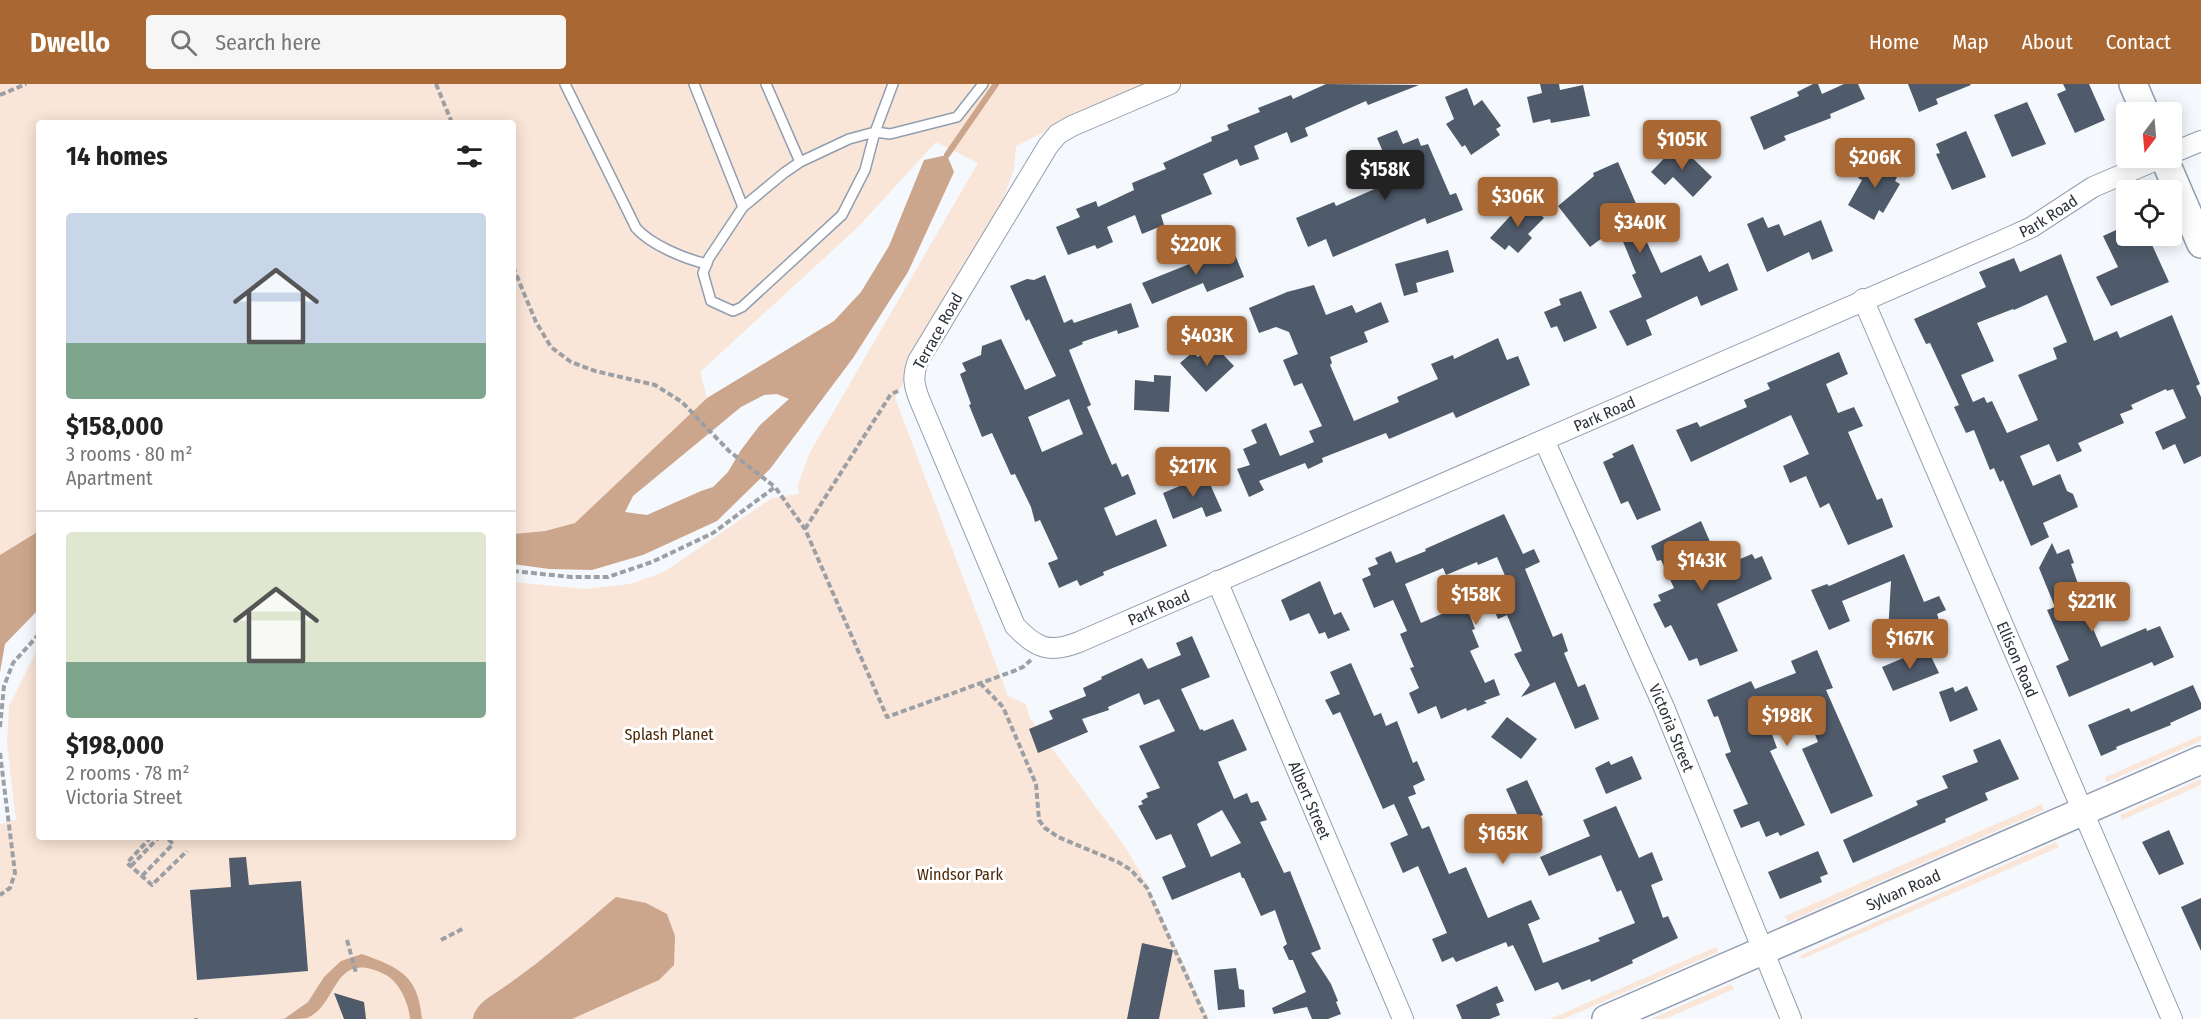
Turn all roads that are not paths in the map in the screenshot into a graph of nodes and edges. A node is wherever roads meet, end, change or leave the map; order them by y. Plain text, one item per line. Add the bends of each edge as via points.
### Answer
1 (565, 84) edge
2 (694, 84) edge
3 (766, 84) edge
4 (893, 84) edge
5 (983, 84) edge
6 (1170, 84) edge
7 (2133, 84) edge
8 (2141, 102) edge
9 (875, 132) junction
10 (2201, 141) edge
11 (2182, 149) edge
12 (800, 162) junction
13 (2139, 168) edge
14 (2167, 168) edge
15 (743, 207) junction
16 (2201, 244) edge
17 (707, 264) junction
18 (1863, 299) junction
19 (1544, 440) junction
20 (1217, 581) junction
21 (1038, 646) joint
22 (2201, 760) edge
23 (2083, 811) junction
24 (1762, 951) junction
25 (1403, 1019) edge
26 (1606, 1019) edge
27 (1791, 1019) edge
28 (2172, 1019) edge

1 - 17 lane via 636,228 642,235 689,259
2 - 15 lane
3 - 12 lane
4 - 9 lane
5 - 9 lane via 957,117 890,134
6 - 21 street, Terrace Road via 1072,126 1047,146 914,372 913,383 1015,626
7 - 8 street
9 - 12 lane via 849,138
9 - 17 lane via 865,170 842,215 742,307 733,311 711,301 703,273
10 - 11 street
12 - 15 lane
13 - 18 street, Park Road via 2093,187 2032,227
14 - 16 street
15 - 17 lane
18 - 19 street, Park Road
18 - 23 street, Ellison Road
19 - 20 street, Park Road
19 - 24 street, Victoria Street via 1663,705
20 - 21 street, Park Road via 1064,648
20 - 25 street, Albert Street
22 - 23 street, Sylvan Road
23 - 24 street, Sylvan Road
23 - 28 street, Ellison Road
24 - 26 street, Sylvan Road
24 - 27 street, Victoria Street

